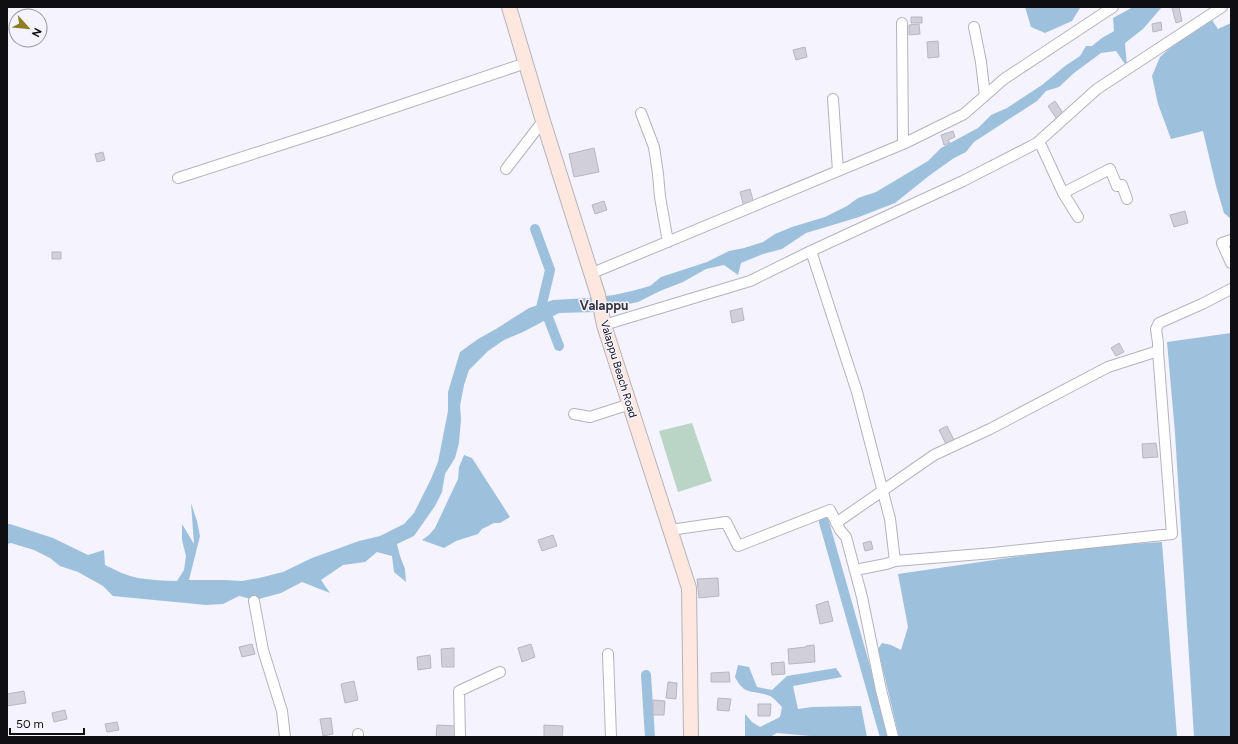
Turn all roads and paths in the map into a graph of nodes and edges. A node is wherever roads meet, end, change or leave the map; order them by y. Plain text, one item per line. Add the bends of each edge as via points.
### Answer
1 (509, 7) edge
2 (1113, 7) edge
3 (1222, 7) edge
4 (902, 23) dead end
5 (974, 27) dead end
6 (526, 63) junction
7 (985, 96) junction
8 (833, 99) dead end
9 (641, 113) dead end
10 (543, 121) junction
11 (1039, 141) junction
12 (903, 144) junction
13 (506, 169) dead end
14 (838, 171) junction
15 (178, 178) dead end
16 (1064, 193) junction
17 (1127, 200) dead end
18 (1078, 217) dead end
19 (1231, 240) edge
20 (668, 242) junction
21 (811, 251) junction
22 (1231, 263) edge
23 (590, 274) junction
24 (1231, 289) edge
25 (603, 318) junction
26 (1158, 351) junction
27 (630, 404) junction
28 (574, 414) dead end
29 (882, 491) junction
30 (836, 523) junction
31 (670, 530) junction
32 (895, 561) junction
33 (854, 570) junction
34 (254, 602) dead end
35 (608, 654) dead end
36 (500, 672) dead end
37 (285, 737) edge
38 (460, 737) edge
39 (612, 737) edge
40 (691, 737) edge
41 (893, 737) edge

1 - 6 main road, Valappu Beach Road
2 - 7 street via 1004,79
3 - 11 street via 1097,89
4 - 12 street
5 - 7 street
6 - 10 main road, Valappu Beach Road
6 - 15 street
7 - 12 street via 964,114
8 - 14 street
9 - 20 street via 654,147
10 - 13 street
10 - 23 main road, Valappu Beach Road
11 - 16 street
11 - 21 street via 963,181
12 - 14 street
14 - 20 street
16 - 17 street via 1110,169 1117,186 1122,185
16 - 18 street
19 - 22 street via 1222,243
20 - 23 street
21 - 25 street via 750,281
21 - 29 street via 857,392
23 - 25 main road, Valappu Beach Road
24 - 26 street via 1159,323 1156,329
25 - 27 main road, Valappu Beach Road
26 - 29 street via 1101,370 990,429 934,455
26 - 32 street via 1172,534
27 - 28 street via 590,417
27 - 31 main road, Valappu Beach Road
29 - 30 street
29 - 32 street via 890,519
30 - 31 street via 830,510 738,546 726,522
30 - 33 street via 846,536
31 - 40 main road, Valappu Beach Road via 689,588
32 - 33 street
33 - 41 street
34 - 37 street via 263,650 282,711
35 - 39 street
36 - 38 street via 459,691

